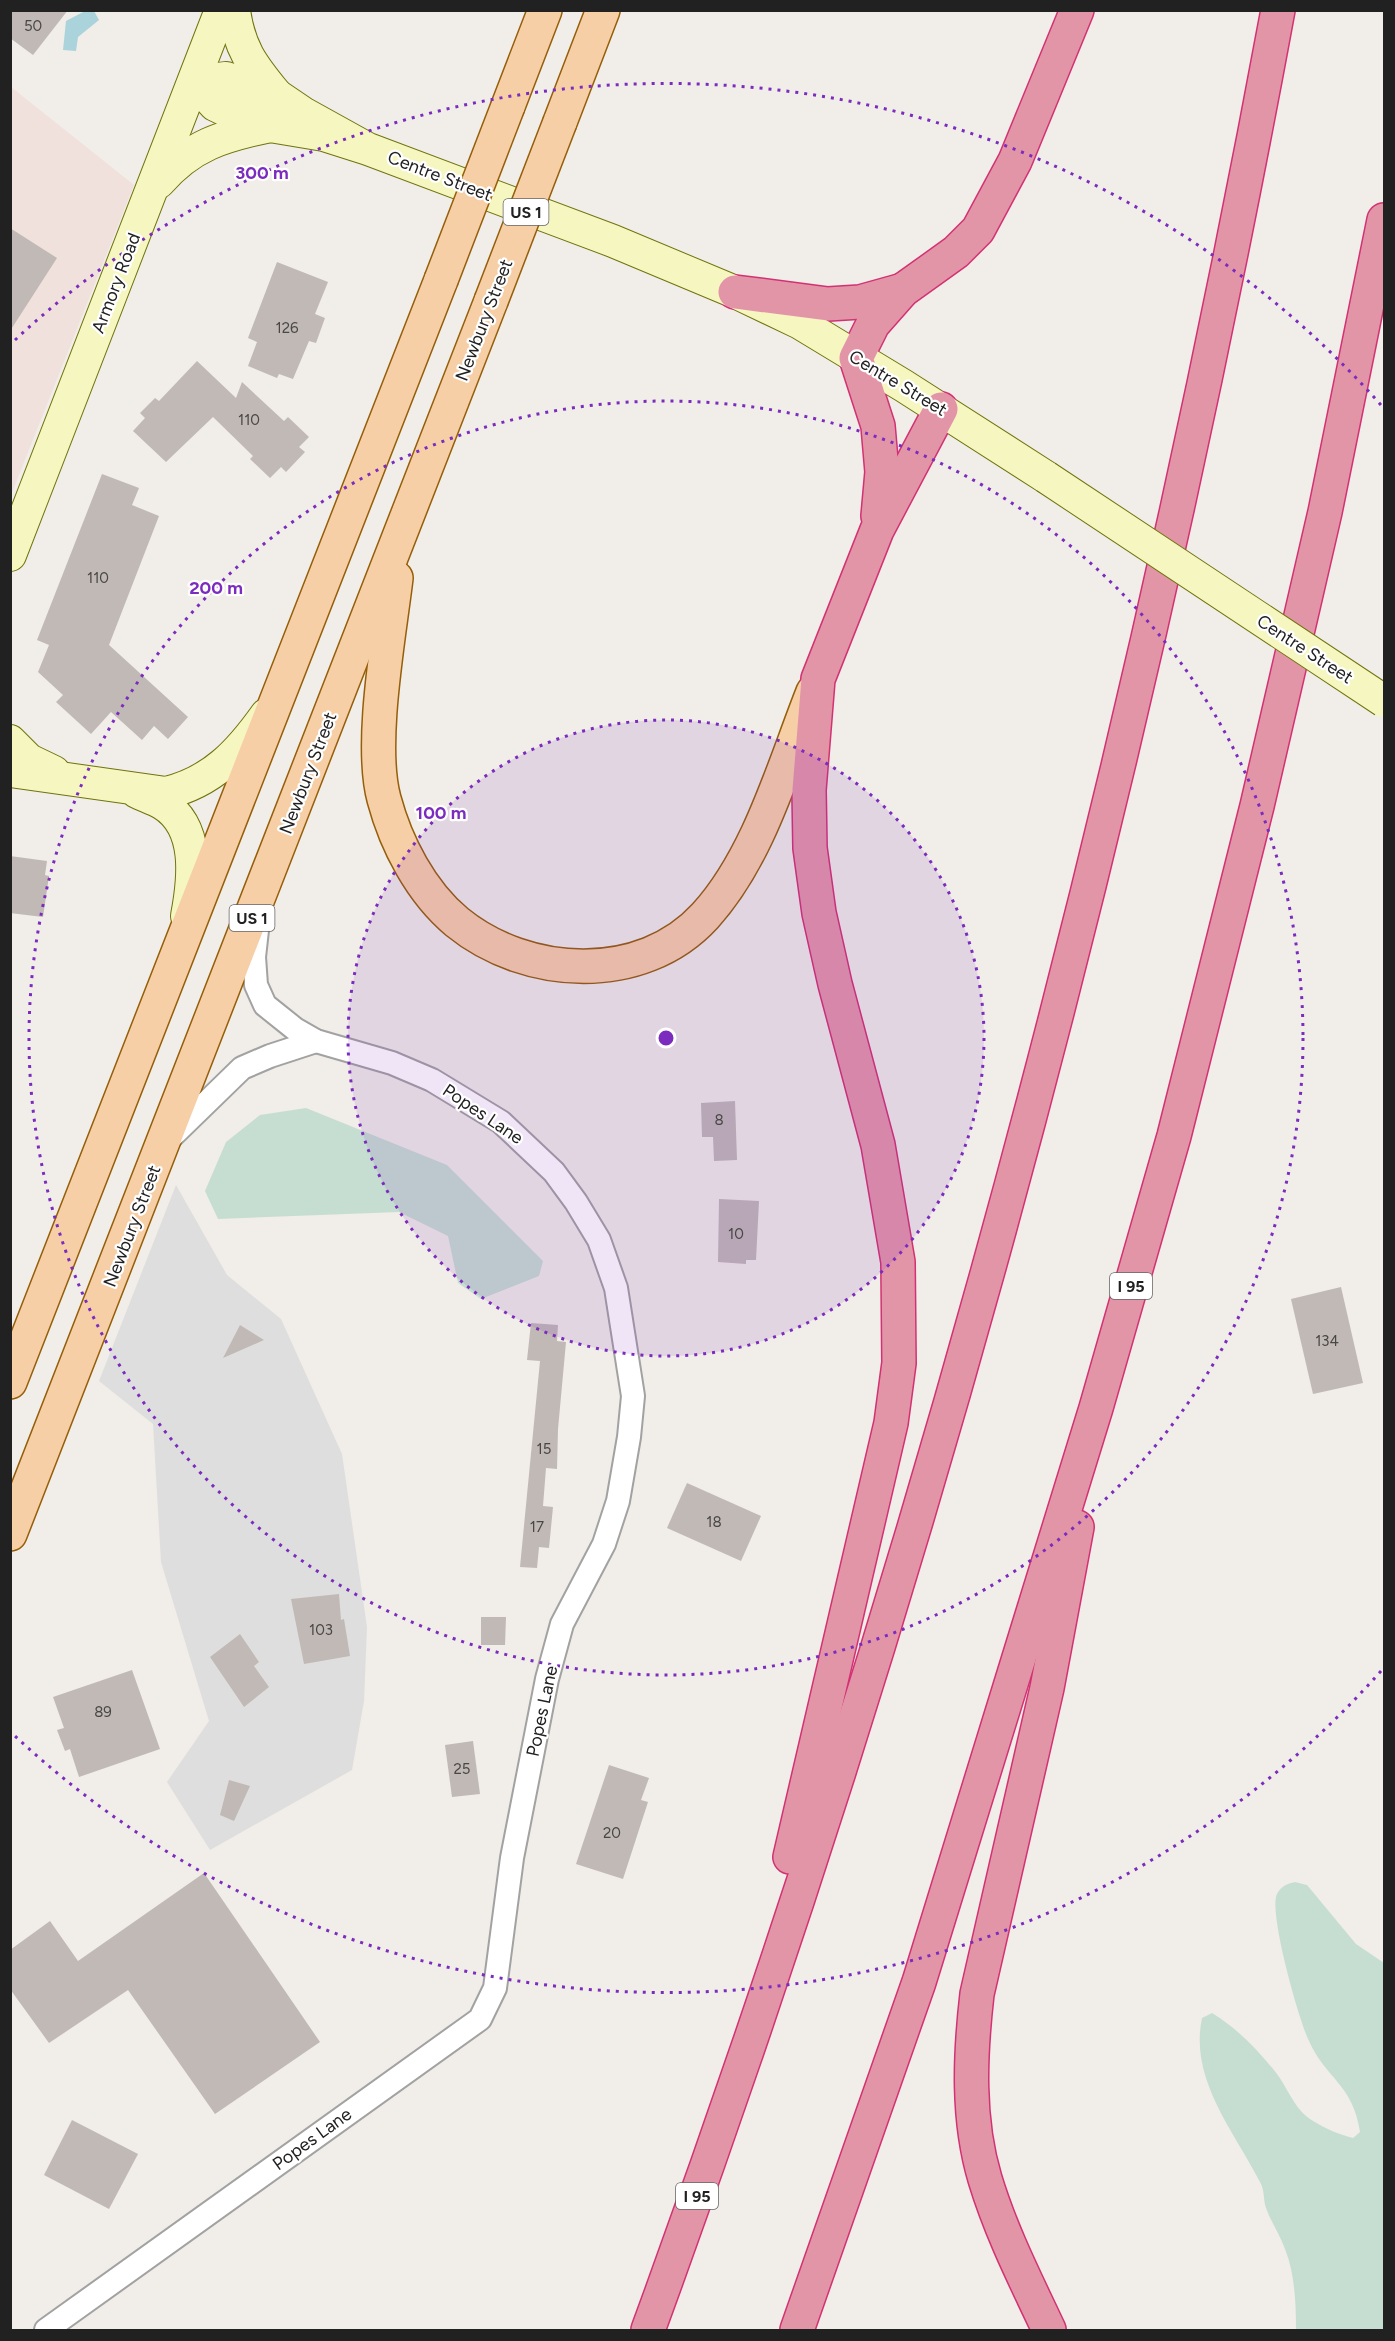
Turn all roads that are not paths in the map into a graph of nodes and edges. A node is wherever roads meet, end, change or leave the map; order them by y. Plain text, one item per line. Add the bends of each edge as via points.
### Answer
1 (221, 10) edge
2 (234, 10) edge
3 (545, 10) edge
4 (603, 10) edge
5 (1077, 10) edge
6 (1278, 10) edge
7 (194, 82) junction
8 (275, 94) junction
9 (270, 126) junction
10 (368, 148) junction
11 (151, 192) junction
12 (1384, 220) edge
13 (903, 290) junction
14 (735, 292) junction
15 (856, 358) junction
16 (941, 409) junction
17 (877, 530) junction
18 (401, 532) junction
19 (10, 555) edge
20 (818, 679) junction
21 (277, 700) junction
22 (1384, 701) edge
23 (10, 741) edge
24 (10, 771) edge
25 (80, 782) junction
26 (131, 789) junction
27 (260, 896) junction
28 (178, 956) junction
29 (316, 1041) junction
30 (163, 1146) junction
31 (10, 1382) edge
32 (1096, 1408) junction
33 (10, 1534) edge
34 (745, 2061) junction
35 (46, 2331) edge
36 (648, 2331) edge
37 (798, 2331) edge
38 (1049, 2331) edge

1 - 7 main road, Armory Road
2 - 8 main road via 237,36 250,62
3 - 21 main road, bridge
4 - 18 main road, Newbury Street / US 1, bridge
5 - 13 highway via 1015,161 984,220 956,252
6 - 34 highway, I 95 via 1217,329 1156,604 1102,838 1014,1180 911,1544
7 - 8 main road, Centre Street via 226,78
7 - 9 main road, Centre Street via 215,105
7 - 11 main road, Armory Road
8 - 10 main road, Centre Street
9 - 10 main road, Centre Street via 324,135
9 - 11 main road via 229,135 197,148 174,164
10 - 14 main road, Centre Street
11 - 19 main road, Armory Road
12 - 32 highway, I 95 via 1325,512 1257,806 1174,1136
13 - 14 highway via 860,302 828,304
13 - 15 highway via 873,324
14 - 15 main road, Centre Street via 800,323
15 - 16 main road, Centre Street
15 - 17 highway via 878,426 882,472
16 - 17 highway
16 - 22 main road, Centre Street, bridge
17 - 20 highway
18 - 20 main road via 382,695 379,753 383,797 411,866 435,899 456,922 504,951 556,965 618,964 652,955 703,918 726,892 747,855
18 - 27 main road, Newbury Street / US 1
20 - 34 highway via 809,790 810,848 819,913 890,1203 898,1262 899,1363 891,1423
21 - 26 main road via 226,765 206,779 166,794
21 - 28 main road
23 - 25 main road via 29,760
24 - 25 main road
25 - 26 main road
26 - 28 main road via 175,814 191,844 190,898
27 - 29 street, Popes Lane via 254,957 256,985 265,1005
27 - 30 main road, Newbury Street / US 1
28 - 31 main road
29 - 30 street via 242,1068
29 - 35 street, Popes Lane via 392,1063 470,1102 528,1145 576,1202 599,1240 616,1288 629,1356 633,1396 618,1501 604,1545 562,1624 547,1679 512,1858 495,1988 480,2019
30 - 33 main road, Newbury Street / US 1
32 - 37 highway, I 95 via 919,1982
32 - 38 highway via 1067,1589 977,1994 971,2043 976,2134 984,2177 999,2223
34 - 36 highway, I 95

